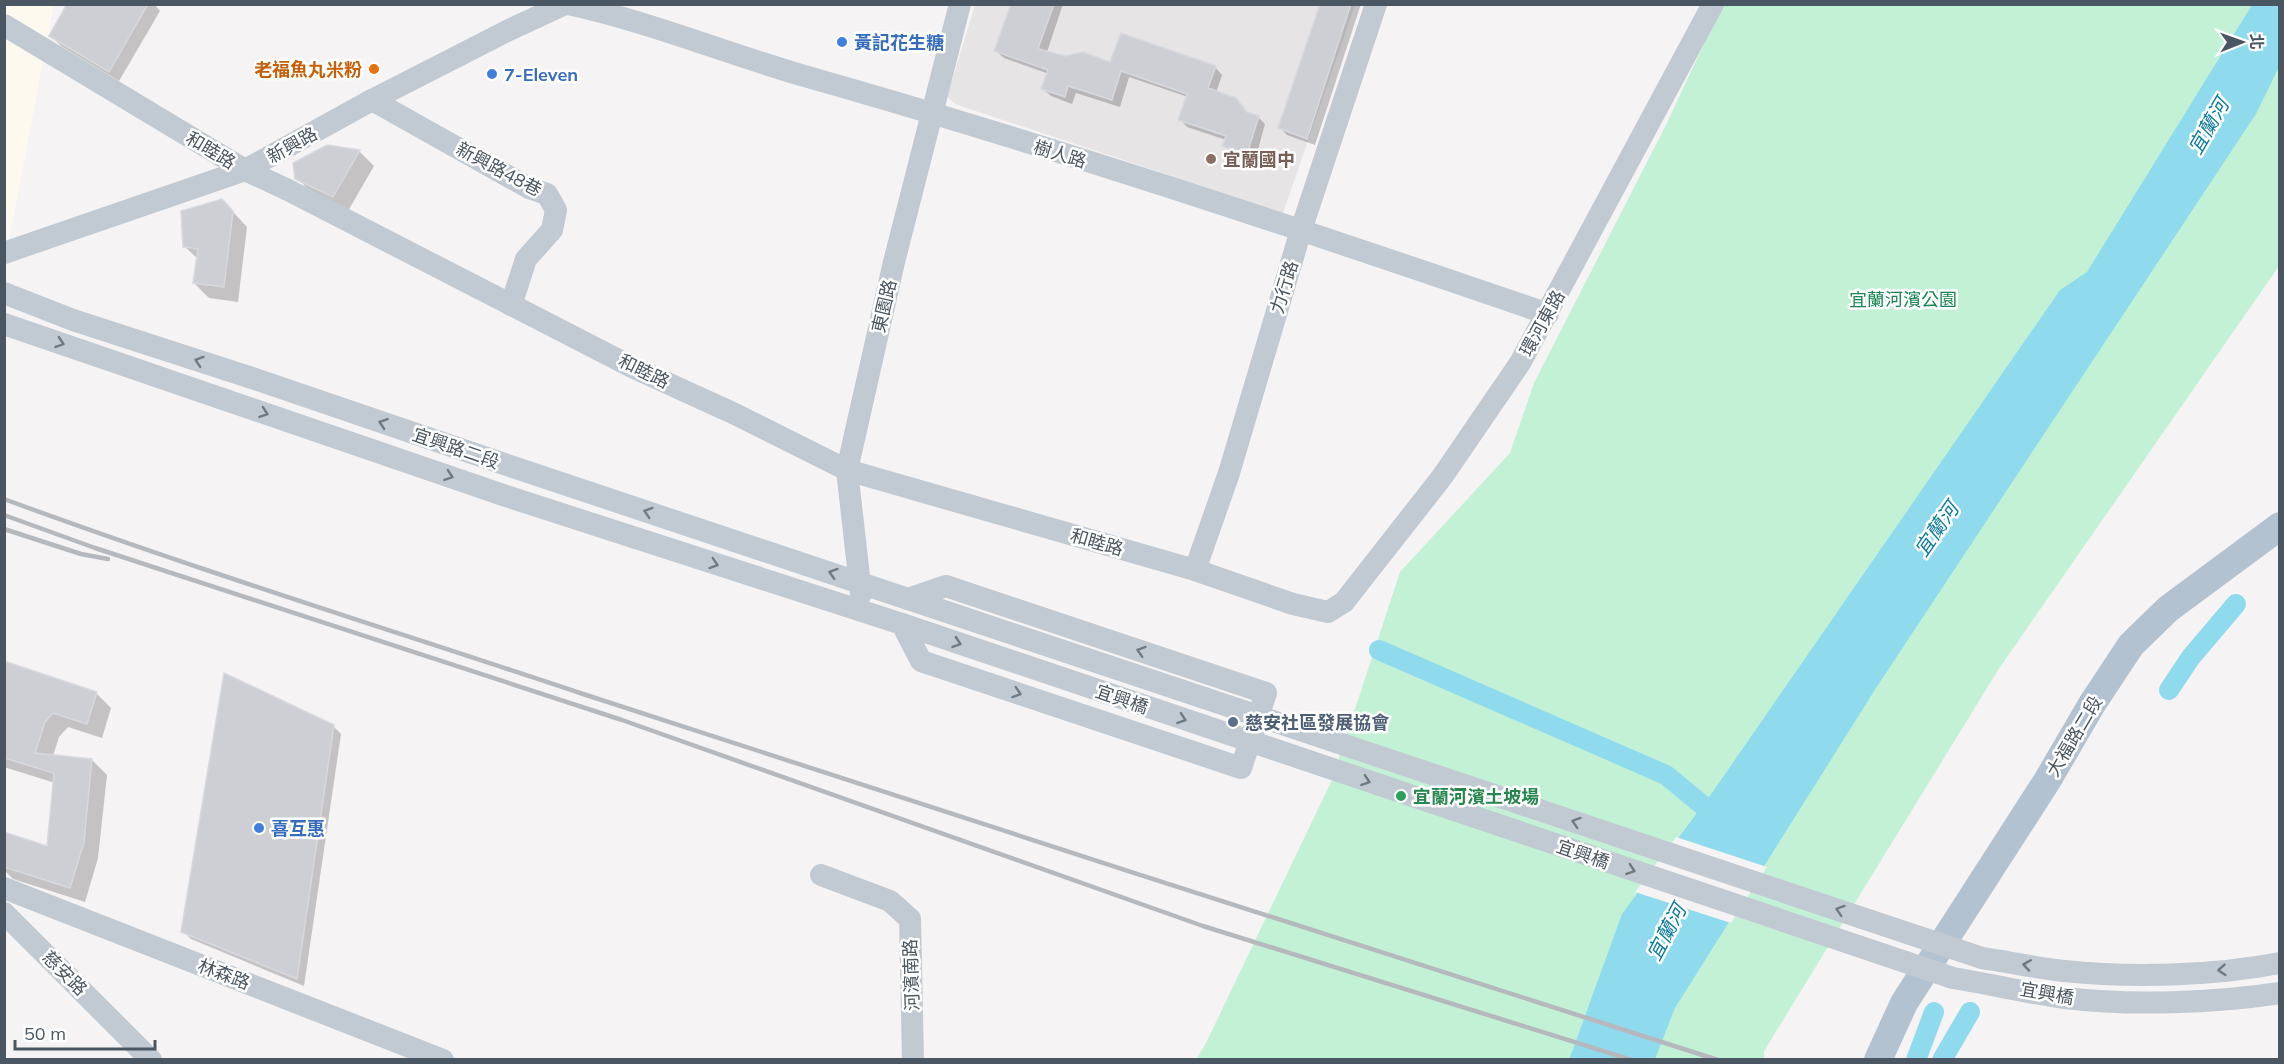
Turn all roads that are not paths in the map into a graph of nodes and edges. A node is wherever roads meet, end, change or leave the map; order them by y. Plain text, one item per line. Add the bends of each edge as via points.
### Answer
1 (567, 4) edge
2 (960, 4) edge
3 (1376, 4) edge
4 (1713, 4) edge
5 (4, 25) edge
6 (372, 100) junction
7 (931, 114) junction
8 (245, 170) junction
9 (1301, 230) junction
10 (4, 253) edge
11 (4, 293) edge
12 (511, 304) junction
13 (1548, 314) junction
14 (4, 324) edge
15 (846, 470) junction
16 (2280, 526) edge
17 (1195, 570) junction
18 (860, 582) junction
19 (908, 599) junction
20 (1328, 612) joint
21 (863, 613) junction
22 (902, 624) junction
23 (1229, 681) junction
24 (1204, 756) junction
25 (821, 875) dead end
26 (4, 888) edge
27 (4, 914) edge
28 (2280, 963) edge
29 (2280, 993) edge
30 (151, 1059) edge
31 (443, 1059) edge
32 (914, 1059) edge
33 (1878, 1059) edge

1 - 6 street, 新興路
1 - 7 street, 樹人路 via 604,12
2 - 7 street, 東園路
3 - 9 street, 力行路
4 - 13 street, 環河東路
5 - 8 street, 和睦路
6 - 8 street, 新興路
6 - 12 street, 新興路48巷 via 529,188 547,194 556,210 552,230 526,259
7 - 9 street, 樹人路
7 - 15 street, 東園路
8 - 10 street, 新興路
8 - 12 street, 和睦路
9 - 13 street, 樹人路
9 - 17 street, 力行路 via 1229,473
18 -> 11 street, 宜興路二段 via 73,320
12 - 15 street, 和睦路
13 - 20 street, 環河東路 via 1520,363 1442,477 1344,602
14 -> 21 street, 宜興路二段 via 517,500
15 - 17 street, 和睦路
15 - 18 street, 東園路
16 - 33 main road, 大福路二段 via 2168,609 2131,645 1913,988
17 - 20 street, 和睦路
18 - 19 street, 宜興路二段
18 - 21 street, 東園路
23 -> 19 street via 946,586
28 -> 19 street, 宜興橋, bridge via 2190,973 2127,974 2064,971 1982,958
21 - 22 street, 宜興路二段
22 -> 24 street via 921,661
22 -> 29 street, 宜興橋, bridge via 1953,978 2063,998 2109,1002
23 - 24 street
23 - 24 street via 1266,693 1241,768
25 - 32 street, 河濱南路 via 890,901 910,919
26 - 31 street, 林森路
27 - 30 street, 慈安路

